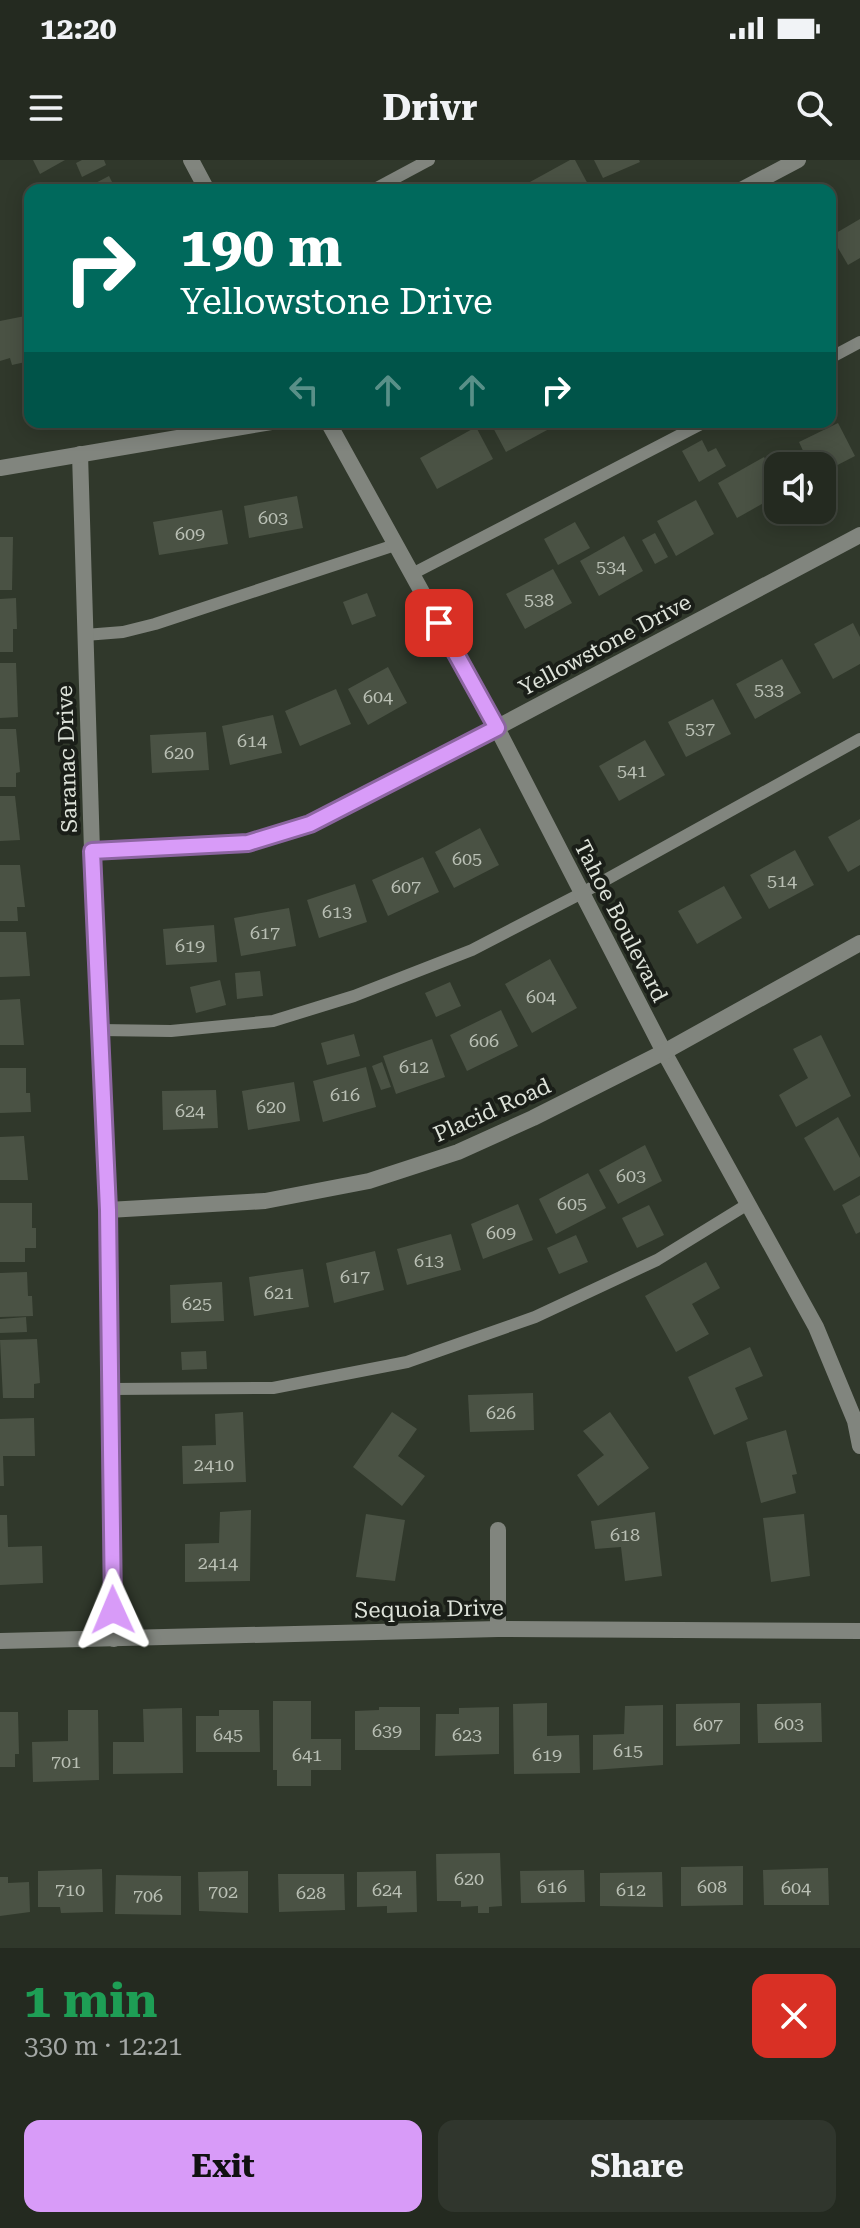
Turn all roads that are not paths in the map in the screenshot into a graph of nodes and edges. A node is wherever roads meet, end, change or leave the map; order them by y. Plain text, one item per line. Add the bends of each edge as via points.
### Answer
1 (191, 160) edge
2 (429, 160) edge
3 (798, 160) edge
4 (204, 184) edge
5 (384, 184) edge
6 (752, 184) edge
7 (860, 342) edge
8 (836, 355) edge
9 (235, 428) edge
10 (331, 428) edge
11 (693, 428) edge
12 (80, 454) junction
13 (0, 468) edge
14 (860, 535) edge
15 (395, 545) junction
16 (412, 574) junction
17 (85, 635) junction
18 (497, 728) junction
19 (860, 739) edge
20 (92, 851) junction
21 (582, 893) junction
22 (860, 943) edge
23 (100, 1030) junction
24 (664, 1052) junction
25 (748, 1204) junction
26 (108, 1210) junction
27 (111, 1389) junction
28 (860, 1446) edge
29 (498, 1530) dead end
30 (498, 1629) junction
31 (860, 1631) edge
32 (114, 1639) junction
33 (0, 1641) edge

1 - 4 street
2 - 5 lane
3 - 6 street
7 - 8 lane
9 - 12 street
10 - 15 street, Tahoe Boulevard
11 - 16 lane
12 - 13 street
12 - 17 street, Saranac Drive
14 - 18 street, Yellowstone Drive
15 - 16 street, Tahoe Boulevard
15 - 17 lane via 155,624
16 - 18 street, Tahoe Boulevard
17 - 20 street, Saranac Drive
18 - 20 street, Yellowstone Drive via 298,828 248,843
18 - 21 street, Tahoe Boulevard
19 - 21 lane
20 - 23 street, Saranac Drive
21 - 23 lane via 472,950 273,1021 171,1031
21 - 24 street, Tahoe Boulevard
22 - 24 street, Placid Road
23 - 26 street, Saranac Drive
24 - 25 street, Tahoe Boulevard
24 - 26 street, Placid Road via 458,1152 369,1181 265,1201
25 - 27 lane via 657,1260 535,1317 407,1362 273,1388
25 - 28 street, Tahoe Boulevard via 816,1327
26 - 27 street, Saranac Drive
27 - 32 street, Saranac Drive
29 - 30 street
30 - 31 street, Sequoia Drive
30 - 32 street, Sequoia Drive
32 - 33 street, Sequoia Drive

